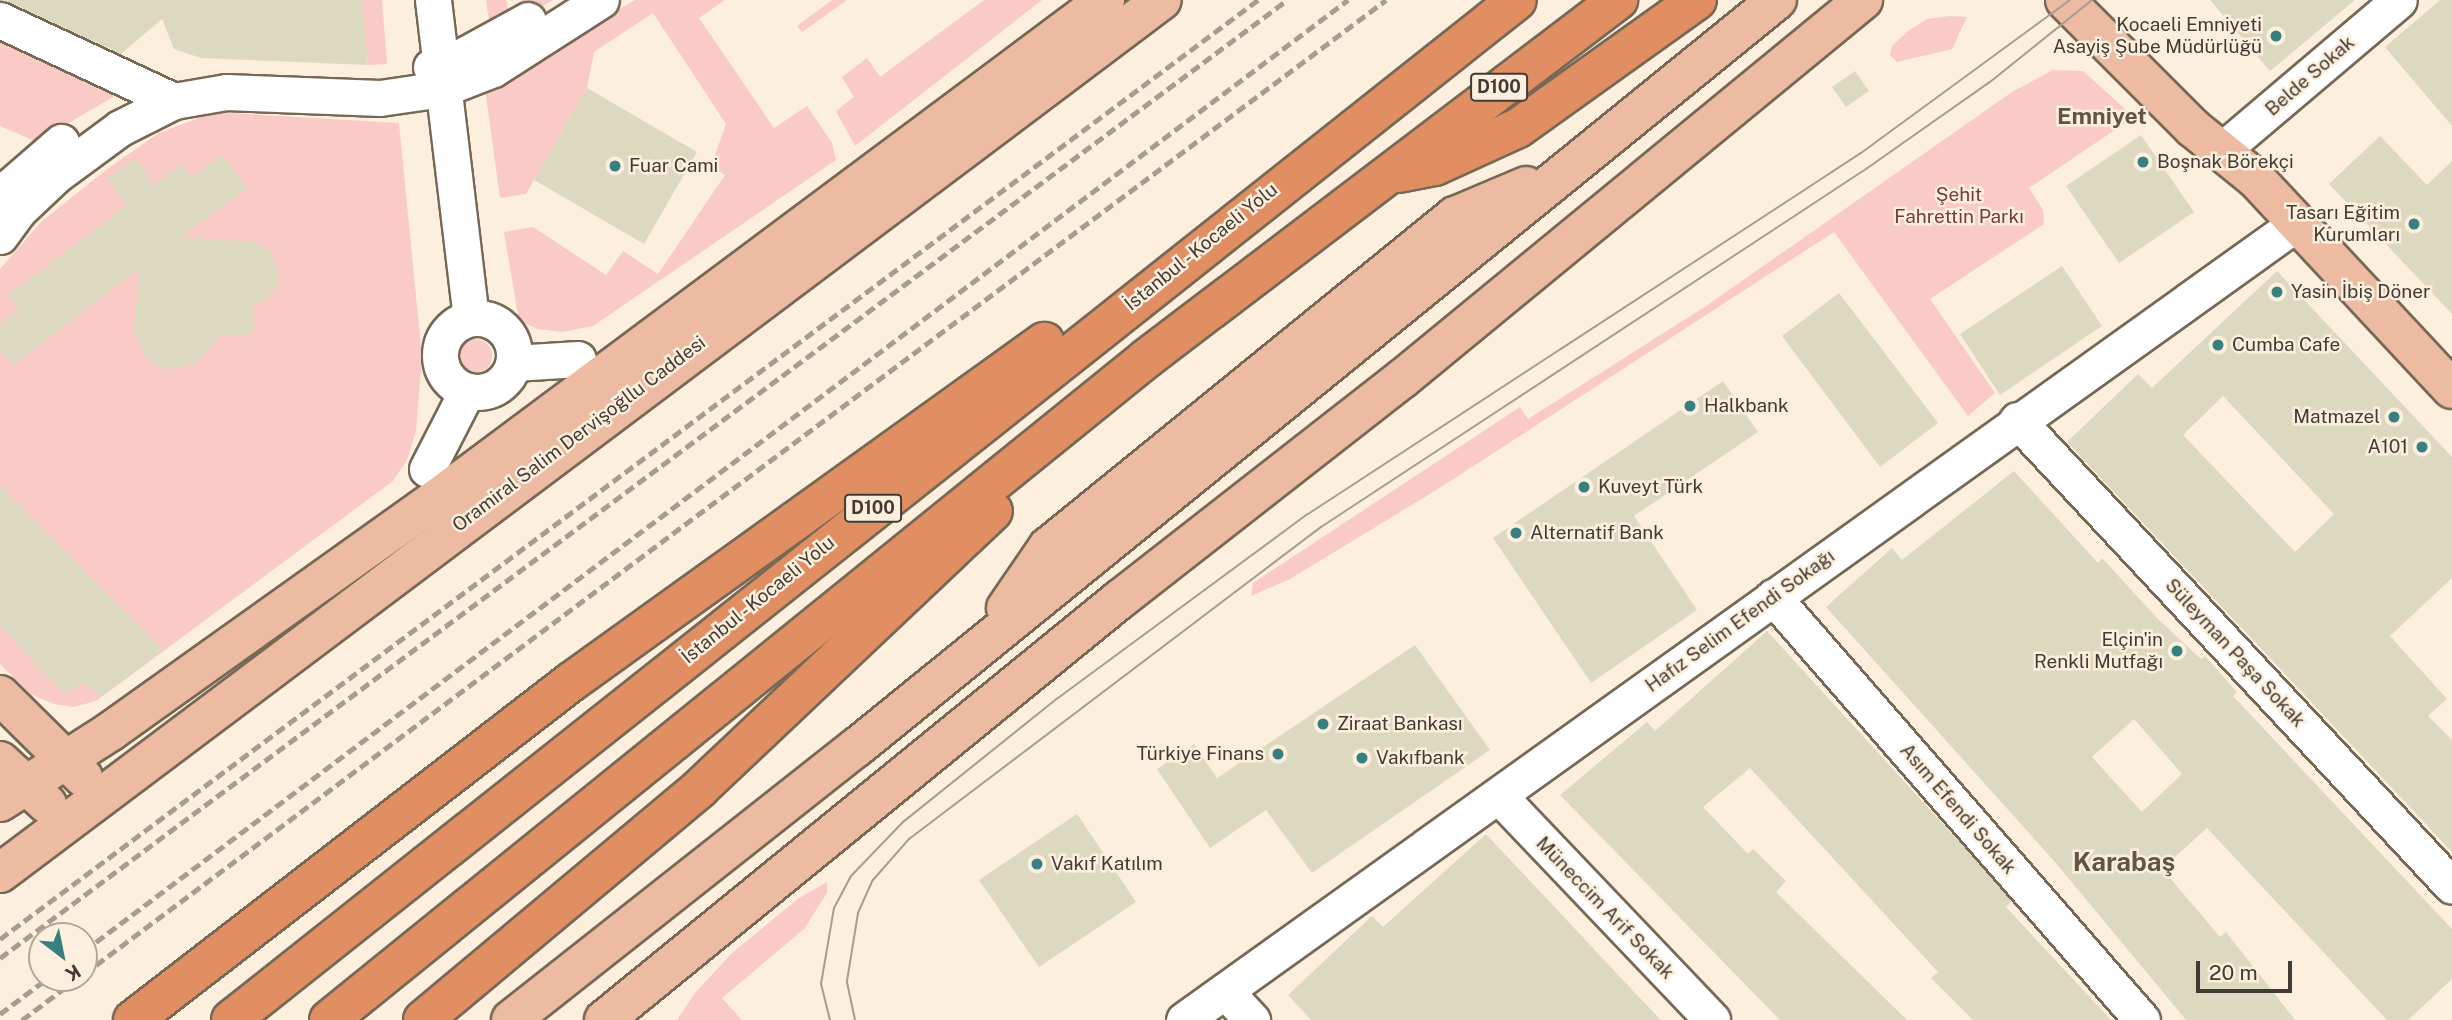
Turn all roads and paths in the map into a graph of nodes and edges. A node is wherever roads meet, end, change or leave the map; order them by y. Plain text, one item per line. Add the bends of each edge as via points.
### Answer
1 (433, 0) edge
2 (561, 0) edge
3 (601, 0) edge
4 (1078, 0) edge
5 (1105, 0) edge
6 (1162, 0) edge
7 (1517, 0) edge
8 (1618, 0) edge
9 (1697, 0) edge
10 (1777, 0) edge
11 (1863, 0) edge
12 (2399, 0) edge
13 (2069, 1) edge
14 (0, 20) edge
15 (1041, 50) junction
16 (441, 77) junction
17 (163, 96) junction
18 (1339, 137) junction
19 (2225, 148) junction
20 (1382, 176) junction
21 (0, 195) edge
22 (2297, 223) junction
23 (0, 236) edge
24 (471, 318) junction
25 (1147, 358) junction
26 (578, 359) dead end
27 (514, 363) junction
28 (2452, 389) edge
29 (467, 391) junction
30 (2017, 420) junction
31 (427, 469) dead end
32 (1773, 597) junction
33 (0, 695) edge
34 (66, 760) junction
35 (0, 761) edge
36 (814, 782) junction
37 (15, 795) edge
38 (100, 796) junction
39 (1499, 796) junction
40 (65, 822) junction
41 (0, 873) edge
42 (2452, 886) edge
43 (662, 973) junction
44 (1225, 990) junction
45 (133, 1020) edge
46 (231, 1020) edge
47 (330, 1020) edge
48 (423, 1020) edge
49 (511, 1020) edge
50 (551, 1020) edge
51 (604, 1020) edge
52 (648, 1020) edge
53 (1184, 1020) edge
54 (1252, 1020) edge
55 (1712, 1020) edge
56 (2143, 1020) edge

1 - 16 street
2 - 16 street
3 - 16 street via 494,69
4 - 15 main road
5 - 15 main road, Oramiral Salim Dervişoğllu Caddesi
6 - 38 main road, Oramiral Salim Dervişoğllu Caddesi
7 - 18 highway, İstanbul - Kocaeli Yolu / D100
8 - 20 highway, D100
9 - 20 highway via 1518,128 1435,166
10 - 36 main road
11 - 43 main road via 1402,379 1119,600
12 - 19 street, Belde Sokak
13 - 19 main road
14 - 17 street
15 - 34 main road, Oramiral Salim Dervişoğllu Caddesi via 431,503
16 - 17 street via 219,71 174,81
16 - 24 street
17 - 21 street via 65,139
17 - 23 street via 55,176 18,211
18 - 45 highway via 955,403 604,657
18 - 46 highway, İstanbul - Kocaeli Yolu / D100
19 - 22 main road
20 - 25 highway, D100
22 - 28 main road
22 - 30 street, Hafız Selim Efendi Sokağı
24 - 27 street via 483,318 504,329 515,351
24 - 29 street via 449,331 440,353 447,377
25 - 47 highway, D100
25 - 48 highway via 881,621 700,788
26 - 27 street
27 - 29 street via 502,384 479,393
29 - 31 street
30 - 32 street, Hafız Selim Efendi Sokağı
30 - 42 street, Süleyman Paşa Sokak
32 - 39 street, Hafız Selim Efendi Sokağı
32 - 56 street, Asım Efendi Sokak
33 - 34 main road
34 - 37 main road, Oramiral Salim Dervişoğllu Caddesi
34 - 38 main road
35 - 37 main road
36 - 49 main road
36 - 50 main road via 772,845
37 - 40 main road
38 - 40 main road, Oramiral Salim Dervişoğllu Caddesi
39 - 44 street, Hafız Selim Efendi Sokağı
39 - 55 street, Müneccim Arif Sokak
40 - 41 main road, Oramiral Salim Dervişoğllu Caddesi
43 - 51 main road
43 - 52 main road
44 - 53 street, Hafız Selim Efendi Sokağı
44 - 54 street

